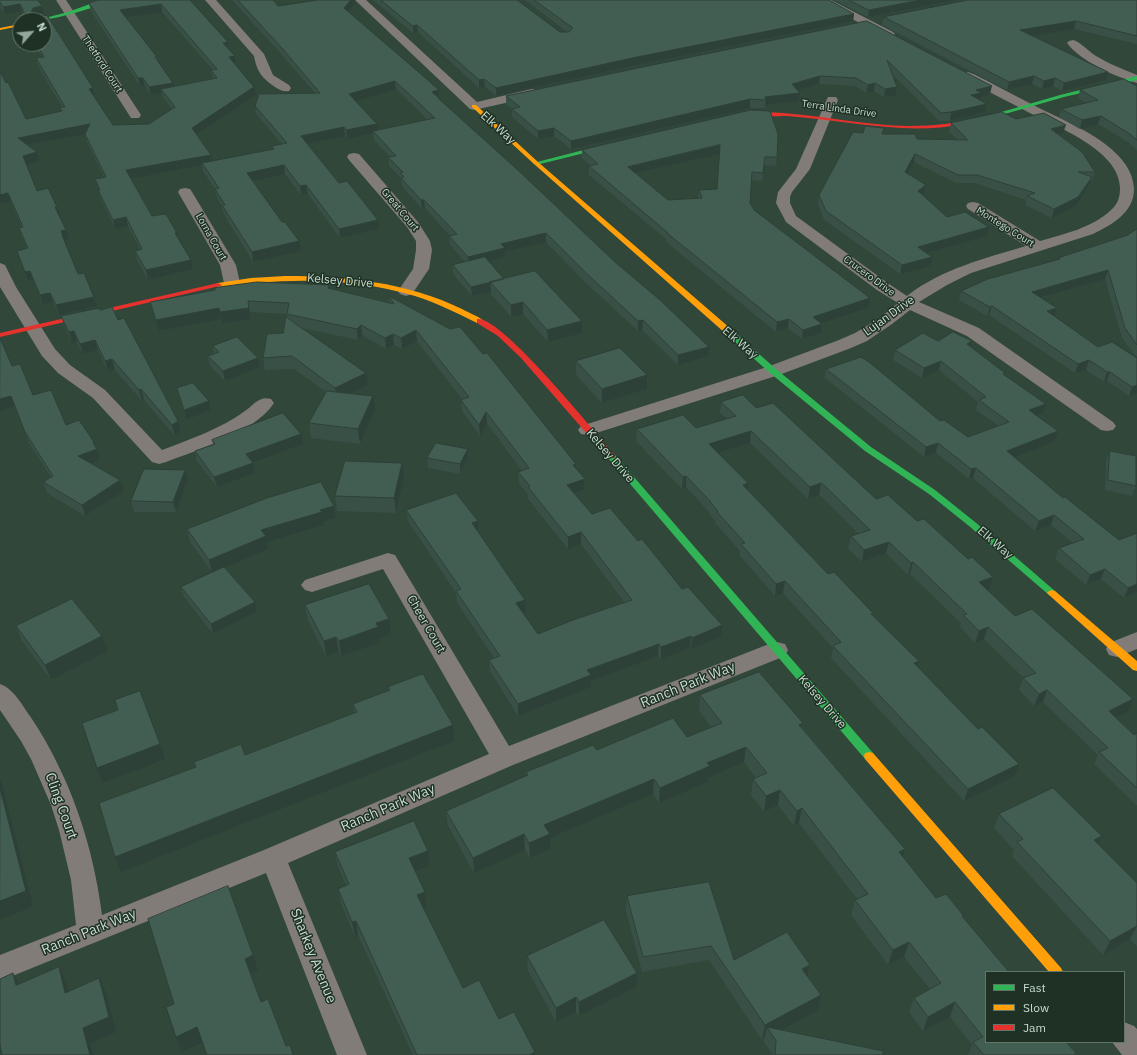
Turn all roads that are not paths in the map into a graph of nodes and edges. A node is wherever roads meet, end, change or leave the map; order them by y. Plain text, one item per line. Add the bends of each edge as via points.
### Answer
1 (61, 0) edge
2 (106, 0) edge
3 (210, 0) edge
4 (360, 0) edge
5 (823, 0) edge
6 (69, 13) junction
7 (52, 17) edge
8 (882, 20) dead end
9 (867, 23) junction
10 (12, 27) edge
11 (846, 27) edge
12 (0, 29) edge
13 (902, 41) edge
14 (1072, 43) dead end
15 (957, 70) edge
16 (1136, 79) edge
17 (285, 88) dead end
18 (544, 91) edge
19 (832, 100) dead end
20 (474, 106) junction
21 (1026, 106) junction
22 (135, 115) dead end
23 (729, 117) edge
24 (824, 119) junction
25 (621, 143) edge
26 (354, 157) dead end
27 (536, 163) junction
28 (185, 192) dead end
29 (1132, 192) edge
30 (973, 206) dead end
31 (1038, 247) junction
32 (0, 268) edge
33 (232, 283) junction
34 (406, 291) junction
35 (908, 303) junction
36 (32, 328) junction
37 (0, 335) edge
38 (773, 371) junction
39 (265, 403) dead end
40 (1107, 426) dead end
41 (587, 430) junction
42 (312, 585) dead end
43 (1137, 640) edge
44 (1117, 649) junction
45 (777, 650) junction
46 (1137, 667) edge
47 (0, 693) edge
48 (504, 758) junction
49 (273, 858) junction
50 (91, 931) junction
51 (0, 968) edge
52 (1056, 971) edge
53 (1125, 1037) edge
54 (1137, 1051) edge
55 (352, 1055) edge

1 - 6 street, Thetford Court
2 - 6 street
3 - 17 street via 260,56 268,77
4 - 20 street, Elk Way
5 - 9 street
6 - 7 street
6 - 22 street, Thetford Court
8 - 9 street
9 - 11 street
9 - 13 street
10 - 12 street
14 - 16 street via 1089,57
15 - 21 street, Lujan Drive
16 - 21 street, Terra Linda Drive
18 - 20 street
19 - 24 street
20 - 27 street, Elk Way
21 - 24 street, Terra Linda Drive via 975,121 935,128 888,127
21 - 29 street, Lujan Drive via 1091,141 1109,155 1126,178
23 - 24 street, Terra Linda Drive via 750,113 778,113
24 - 35 street, Crucero Drive via 803,170 782,195 785,211 792,219
25 - 27 street
26 - 34 street, Great Court via 413,225 423,241 421,269
27 - 38 street, Elk Way
28 - 33 street, Lorna Court via 224,257
29 - 31 street, Lujan Drive via 1123,206 1100,226
30 - 31 street, Montego Court
31 - 35 street, Lujan Drive via 966,270 940,282
32 - 36 street
33 - 34 street, Kelsey Drive via 314,278 354,281
33 - 36 street, Kelsey Drive
34 - 41 street, Kelsey Drive via 467,313 504,337 524,356
35 - 38 street, Lujan Drive via 861,337
35 - 40 street, Crucero Drive via 973,332
36 - 37 street, Kelsey Drive
36 - 39 street via 48,352 64,369 98,394 160,458 242,422
38 - 41 street, Lujan Drive
38 - 44 street, Elk Way via 868,449 932,492 972,524
41 - 45 street, Kelsey Drive
42 - 48 street, Cheer Court via 388,560
43 - 44 street
44 - 46 street, Elk Way
45 - 48 street, Ranch Park Way
45 - 52 street, Kelsey Drive
47 - 50 street, Cling Court via 40,753 58,791 73,833 84,880
48 - 49 street, Ranch Park Way
49 - 50 street, Ranch Park Way
49 - 55 street, Sharkey Avenue
50 - 51 street, Ranch Park Way
53 - 54 street

